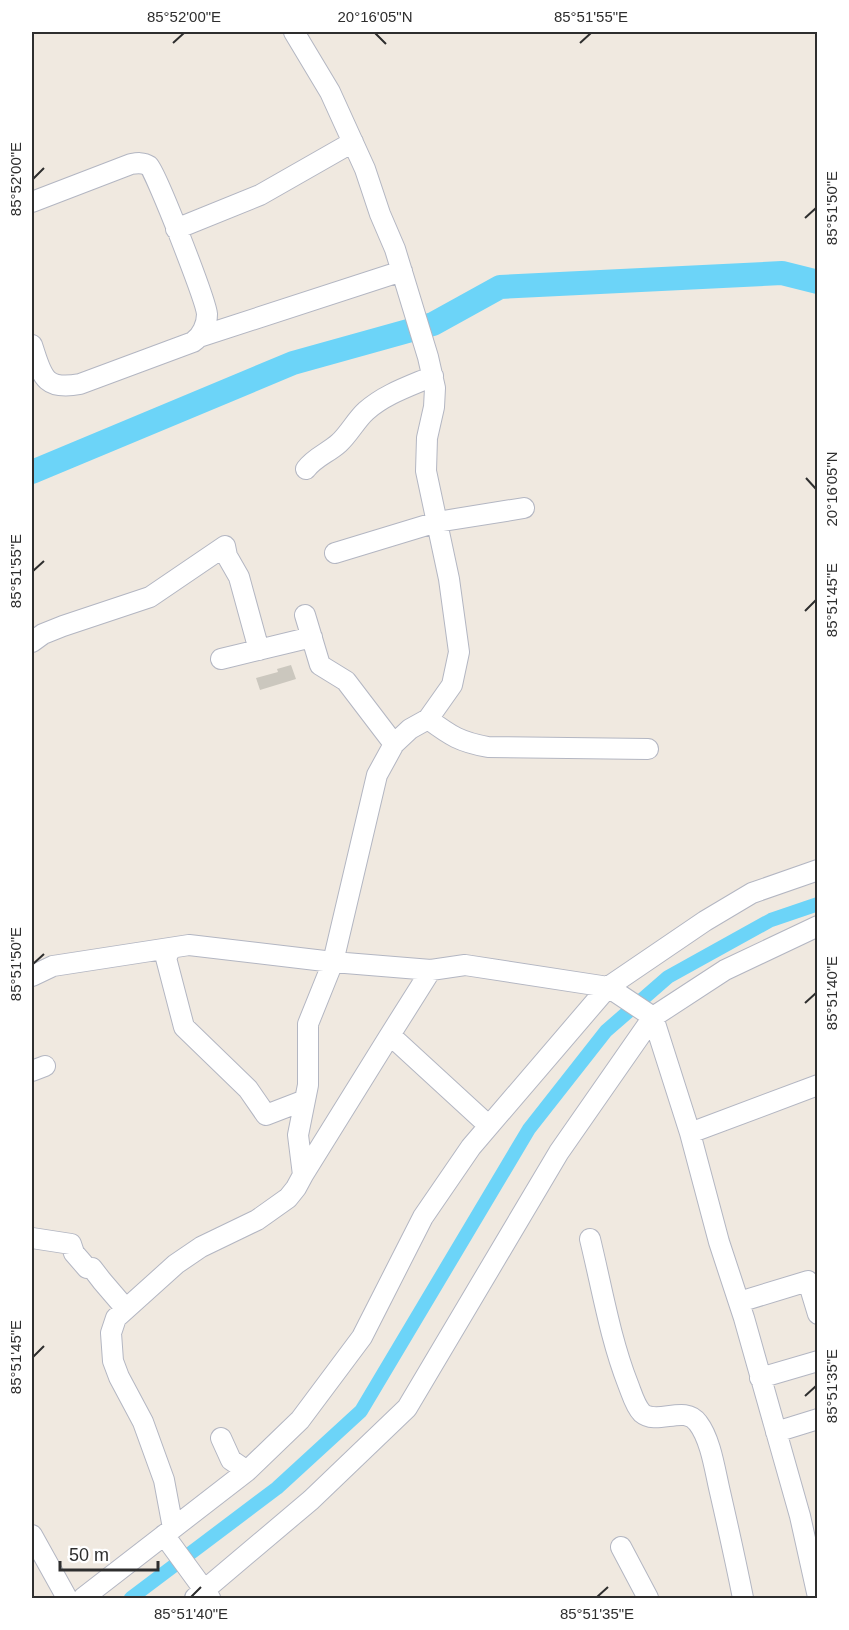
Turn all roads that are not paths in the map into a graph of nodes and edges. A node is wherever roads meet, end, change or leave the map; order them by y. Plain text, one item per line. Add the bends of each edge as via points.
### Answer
1 (294, 32) edge
2 (353, 142) junction
3 (32, 202) edge
4 (176, 229) junction
5 (402, 271) junction
6 (199, 337) junction
7 (32, 345) edge
8 (433, 376) junction
9 (306, 469) dead end
10 (524, 508) dead end
11 (436, 518) junction
12 (334, 553) dead end
13 (305, 615) dead end
14 (312, 637) junction
15 (32, 642) edge
16 (259, 650) junction
17 (221, 659) dead end
18 (428, 719) junction
19 (394, 744) junction
20 (648, 749) dead end
21 (818, 870) edge
22 (818, 926) edge
23 (171, 948) junction
24 (333, 962) junction
25 (431, 970) junction
26 (32, 976) edge
27 (614, 991) junction
28 (648, 1014) junction
29 (390, 1035) junction
30 (818, 1085) edge
31 (305, 1100) junction
32 (488, 1125) junction
33 (690, 1133) junction
34 (303, 1175) junction
35 (32, 1238) edge
36 (590, 1239) dead end
37 (739, 1302) junction
38 (126, 1308) junction
39 (818, 1314) edge
40 (818, 1361) edge
41 (760, 1378) junction
42 (818, 1419) edge
43 (776, 1432) junction
44 (220, 1438) dead end
45 (248, 1471) junction
46 (810, 1526) edge
47 (169, 1532) junction
48 (32, 1535) edge
49 (621, 1547) dead end
50 (204, 1596) edge
51 (818, 1597) edge
52 (67, 1599) edge
53 (82, 1599) edge
54 (648, 1599) edge
55 (743, 1599) edge

1 - 2 street via 330,92
2 - 4 street via 260,195
2 - 5 street
3 - 4 street via 141,163 151,169 159,184
4 - 6 street via 207,314
5 - 6 street
5 - 8 street
6 - 7 street via 66,386 44,378
8 - 9 street via 390,394 365,412 337,445
8 - 11 street via 434,407 427,438 426,471
10 - 11 street
11 - 12 street
11 - 18 street via 459,652 452,685
13 - 14 street
14 - 16 street
14 - 19 street via 320,665 346,681
15 - 16 street via 63,626 150,597 225,546 239,577
16 - 17 street
18 - 19 street
18 - 20 street via 465,743 488,747
19 - 24 street via 377,775
21 - 27 street via 752,893 695,927
22 - 28 street via 725,970
23 - 24 street via 189,945
23 - 26 street via 53,966
23 - 31 street via 166,958 184,1027 248,1089 266,1115
24 - 25 street
24 - 31 street via 308,1024
25 - 27 street via 465,966
25 - 29 street
27 - 28 street
27 - 32 street
28 - 33 street
28 - 50 street via 559,1152 407,1408
29 - 32 street
29 - 34 street
30 - 33 street
31 - 34 street via 298,1135
32 - 45 street via 423,1217 362,1337 300,1420
33 - 37 street
34 - 38 street via 288,1198 257,1220 201,1247
35 - 38 street via 71,1244 87,1268 92,1268
36 - 55 street via 616,1346 635,1402 649,1416 683,1415 699,1423 711,1455
37 - 39 street via 808,1281
37 - 41 street
38 - 47 street via 116,1318 111,1332 113,1361 143,1422 164,1480
40 - 41 street
41 - 43 street
42 - 43 street
43 - 46 street
44 - 45 street via 231,1460
45 - 47 street
46 - 51 street
47 - 50 street
47 - 53 street
48 - 52 street
49 - 54 street

